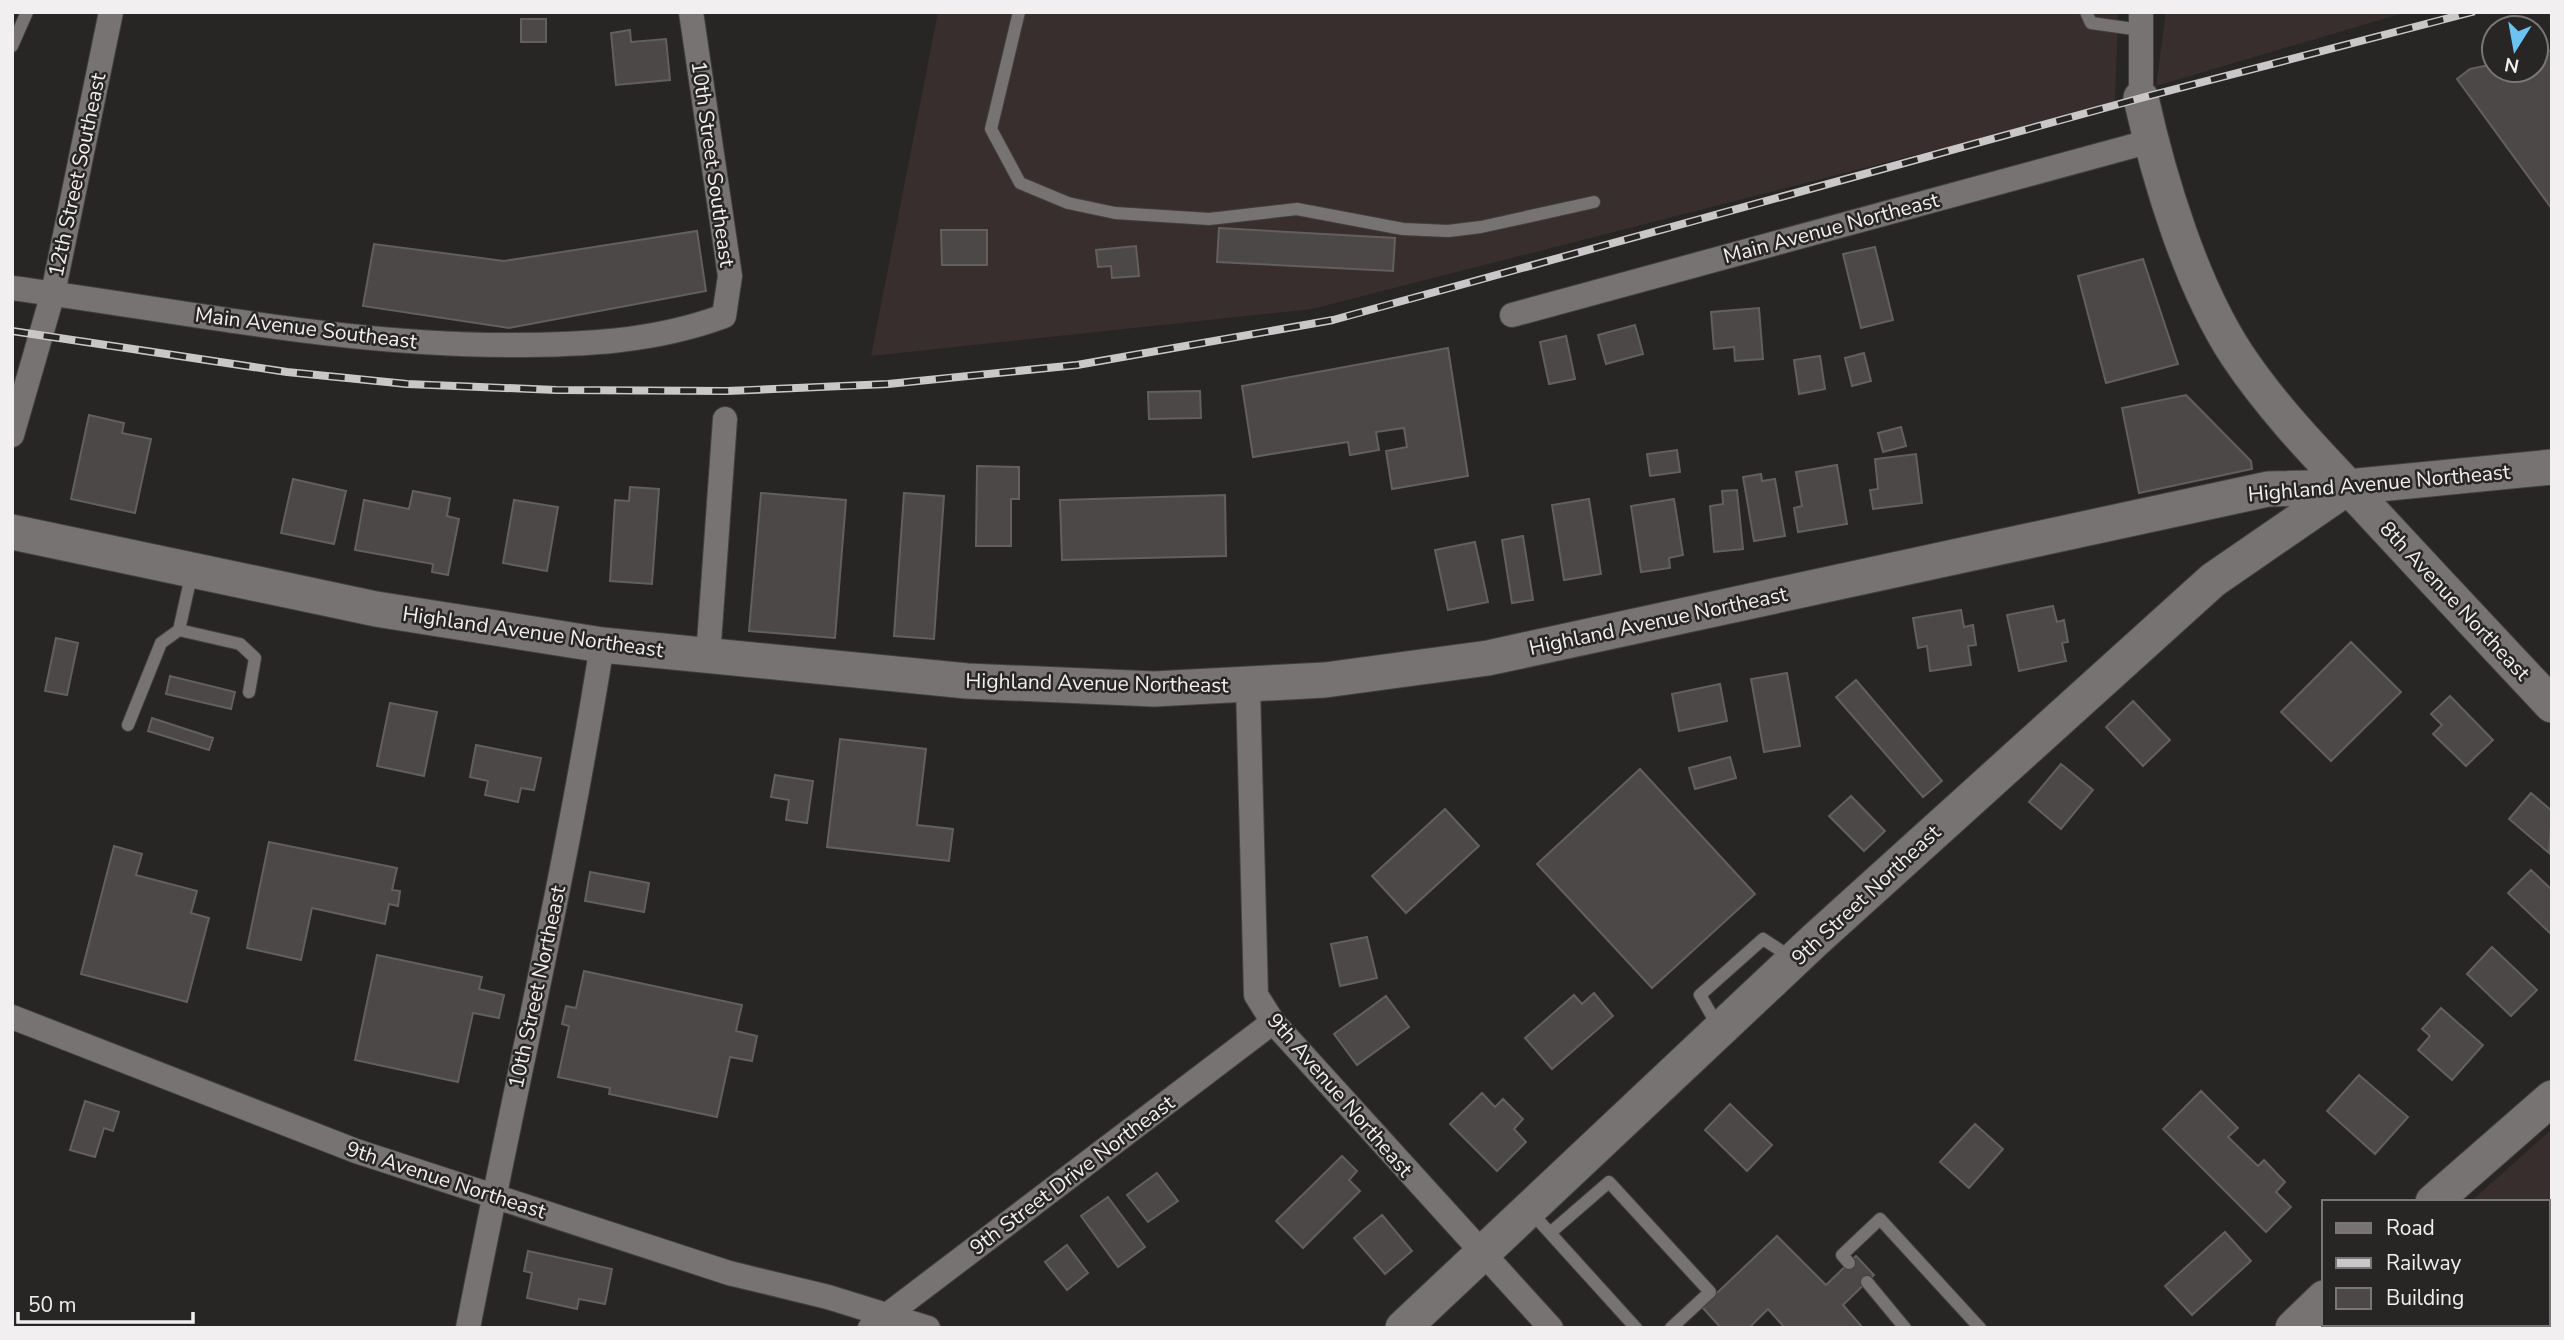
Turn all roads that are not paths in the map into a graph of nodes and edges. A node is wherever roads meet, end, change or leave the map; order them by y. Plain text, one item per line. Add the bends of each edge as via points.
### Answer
1 (27, 12) edge
2 (111, 12) edge
3 (691, 12) edge
4 (1019, 12) edge
5 (2086, 12) edge
6 (2141, 21) edge
7 (12, 46) edge
8 (2141, 98) joint
9 (2151, 141) junction
10 (1594, 202) dead end
11 (12, 288) edge
12 (53, 293) junction
13 (1512, 315) dead end
14 (724, 316) joint
15 (725, 419) dead end
16 (12, 435) edge
17 (2552, 467) edge
18 (2348, 487) junction
19 (12, 533) edge
20 (192, 572) junction
21 (180, 630) junction
22 (602, 645) junction
23 (708, 657) junction
24 (1248, 686) junction
25 (248, 692) dead end
26 (2552, 705) edge
27 (128, 725) dead end
28 (12, 1017) edge
29 (1273, 1022) junction
30 (2552, 1098) edge
31 (494, 1196) junction
32 (2435, 1200) edge
33 (1539, 1221) junction
34 (1481, 1252) junction
35 (1849, 1263) dead end
36 (1867, 1282) dead end
37 (2322, 1300) edge
38 (880, 1321) edge
39 (468, 1328) edge
40 (928, 1328) edge
41 (1403, 1328) edge
42 (1550, 1328) edge
43 (1636, 1328) edge
44 (1671, 1328) edge
45 (1905, 1328) edge
46 (1980, 1328) edge
47 (2293, 1328) edge

1 - 7 lane
2 - 12 street, 12th Street Southeast
3 - 14 street, 10th Street Southeast via 730,276
4 - 10 lane via 991,129 1020,183 1068,203 1115,213 1209,219 1297,209 1403,229 1448,231
5 - 6 lane via 2091,23
6 - 8 street
8 - 9 main road, 8th Avenue Northeast
9 - 13 street, Main Avenue Northeast
9 - 18 main road, 8th Avenue Northeast via 2206,295 2236,353 2304,443
11 - 12 street, Main Avenue Southeast
12 - 14 street, Main Avenue Southeast via 385,342 467,345 616,342 681,332
12 - 16 street, 12th Street Southeast
15 - 23 street
17 - 18 main road, Highland Avenue Northeast
18 - 24 main road, Highland Avenue Northeast via 2268,489 1488,658
18 - 26 main road, 8th Avenue Northeast
18 - 33 main road, 9th Street Northeast via 2213,580 1795,960
19 - 20 main road, Highland Avenue Northeast
20 - 21 lane
20 - 22 main road, Highland Avenue Northeast via 376,609
21 - 25 lane via 240,643 255,659
21 - 27 lane via 161,643
22 - 23 main road, Highland Avenue Northeast
22 - 31 street, 10th Street Northeast via 581,775
23 - 24 main road, Highland Avenue Northeast via 1029,685
24 - 29 street, 9th Avenue Northeast via 1256,995
28 - 31 street, 9th Avenue Northeast via 356,1151
29 - 34 street, 9th Avenue Northeast
29 - 38 street, 9th Street Drive Northeast
30 - 32 main road
31 - 38 street, 9th Avenue Northeast
31 - 39 street, 10th Street Northeast
33 - 34 main road, 9th Street Northeast
33 - 43 lane
33 - 44 lane via 1609,1182 1710,1292
34 - 41 main road, 9th Street Northeast
34 - 42 street, 9th Avenue Northeast
35 - 46 lane via 1842,1255 1880,1219
36 - 45 lane
37 - 47 main road
38 - 40 street, 9th Avenue Northeast

